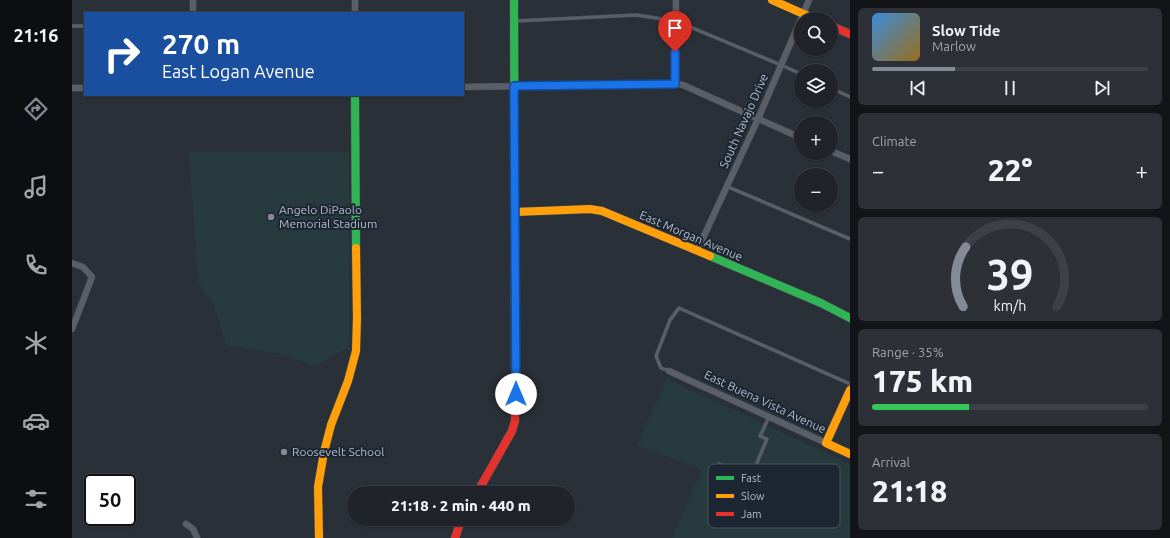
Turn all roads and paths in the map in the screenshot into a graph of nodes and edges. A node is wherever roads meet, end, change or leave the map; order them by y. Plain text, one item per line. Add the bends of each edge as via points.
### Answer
1 (193, 0) edge
2 (355, 0) edge
3 (514, 0) edge
4 (676, 0) edge
5 (772, 0) edge
6 (809, 0) edge
7 (193, 12) edge
8 (355, 12) edge
9 (799, 12) edge
10 (804, 12) edge
11 (514, 21) junction
12 (676, 21) junction
13 (72, 26) edge
14 (84, 26) edge
15 (838, 29) edge
16 (850, 34) edge
17 (794, 35) edge
18 (781, 65) junction
19 (794, 71) edge
20 (675, 84) junction
21 (514, 86) junction
22 (464, 87) edge
23 (72, 88) edge
24 (84, 88) edge
25 (838, 91) edge
26 (355, 96) edge
27 (850, 97) edge
28 (758, 118) junction
29 (794, 135) edge
30 (838, 154) edge
31 (850, 159) edge
32 (726, 186) junction
33 (515, 212) junction
34 (850, 239) edge
35 (697, 251) junction
36 (72, 263) edge
37 (850, 318) edge
38 (72, 329) edge
39 (669, 371) joint
40 (850, 384) edge
41 (850, 390) edge
42 (769, 417) junction
43 (826, 444) junction
44 (850, 454) edge
45 (756, 464) edge
46 (482, 486) edge
47 (186, 524) dead end
48 (459, 526) edge
49 (197, 538) edge
50 (319, 538) edge
51 (455, 538) edge

1 - 7 street
2 - 8 street
3 - 11 street
4 - 12 street
5 - 9 street
6 - 10 street, South Navajo Drive
11 - 12 lane via 636,15
11 - 21 street
12 - 18 lane
12 - 20 street
13 - 14 lane
15 - 16 street
17 - 18 street, South Navajo Drive
18 - 19 lane
18 - 28 street, South Navajo Drive
20 - 21 street
20 - 28 street via 683,85
21 - 22 street
21 - 33 street
23 - 24 street
25 - 27 lane
26 - 50 street via 356,351 324,452 318,487
28 - 29 street
28 - 32 street, South Navajo Drive
30 - 31 street
32 - 34 lane
32 - 35 street, South Navajo Drive
33 - 35 street, East Morgan Avenue via 590,209 602,211
33 - 46 street via 515,421
35 - 37 street, East Morgan Avenue
36 - 38 street via 83,267 92,277
39 - 40 lane via 661,368 656,356 670,320 679,308
39 - 42 street, East Buena Vista Avenue
41 - 43 street
42 - 43 street, East Buena Vista Avenue
42 - 45 lane via 760,436 767,439
43 - 44 street, East Buena Vista Avenue
47 - 49 street via 193,529
48 - 51 street

